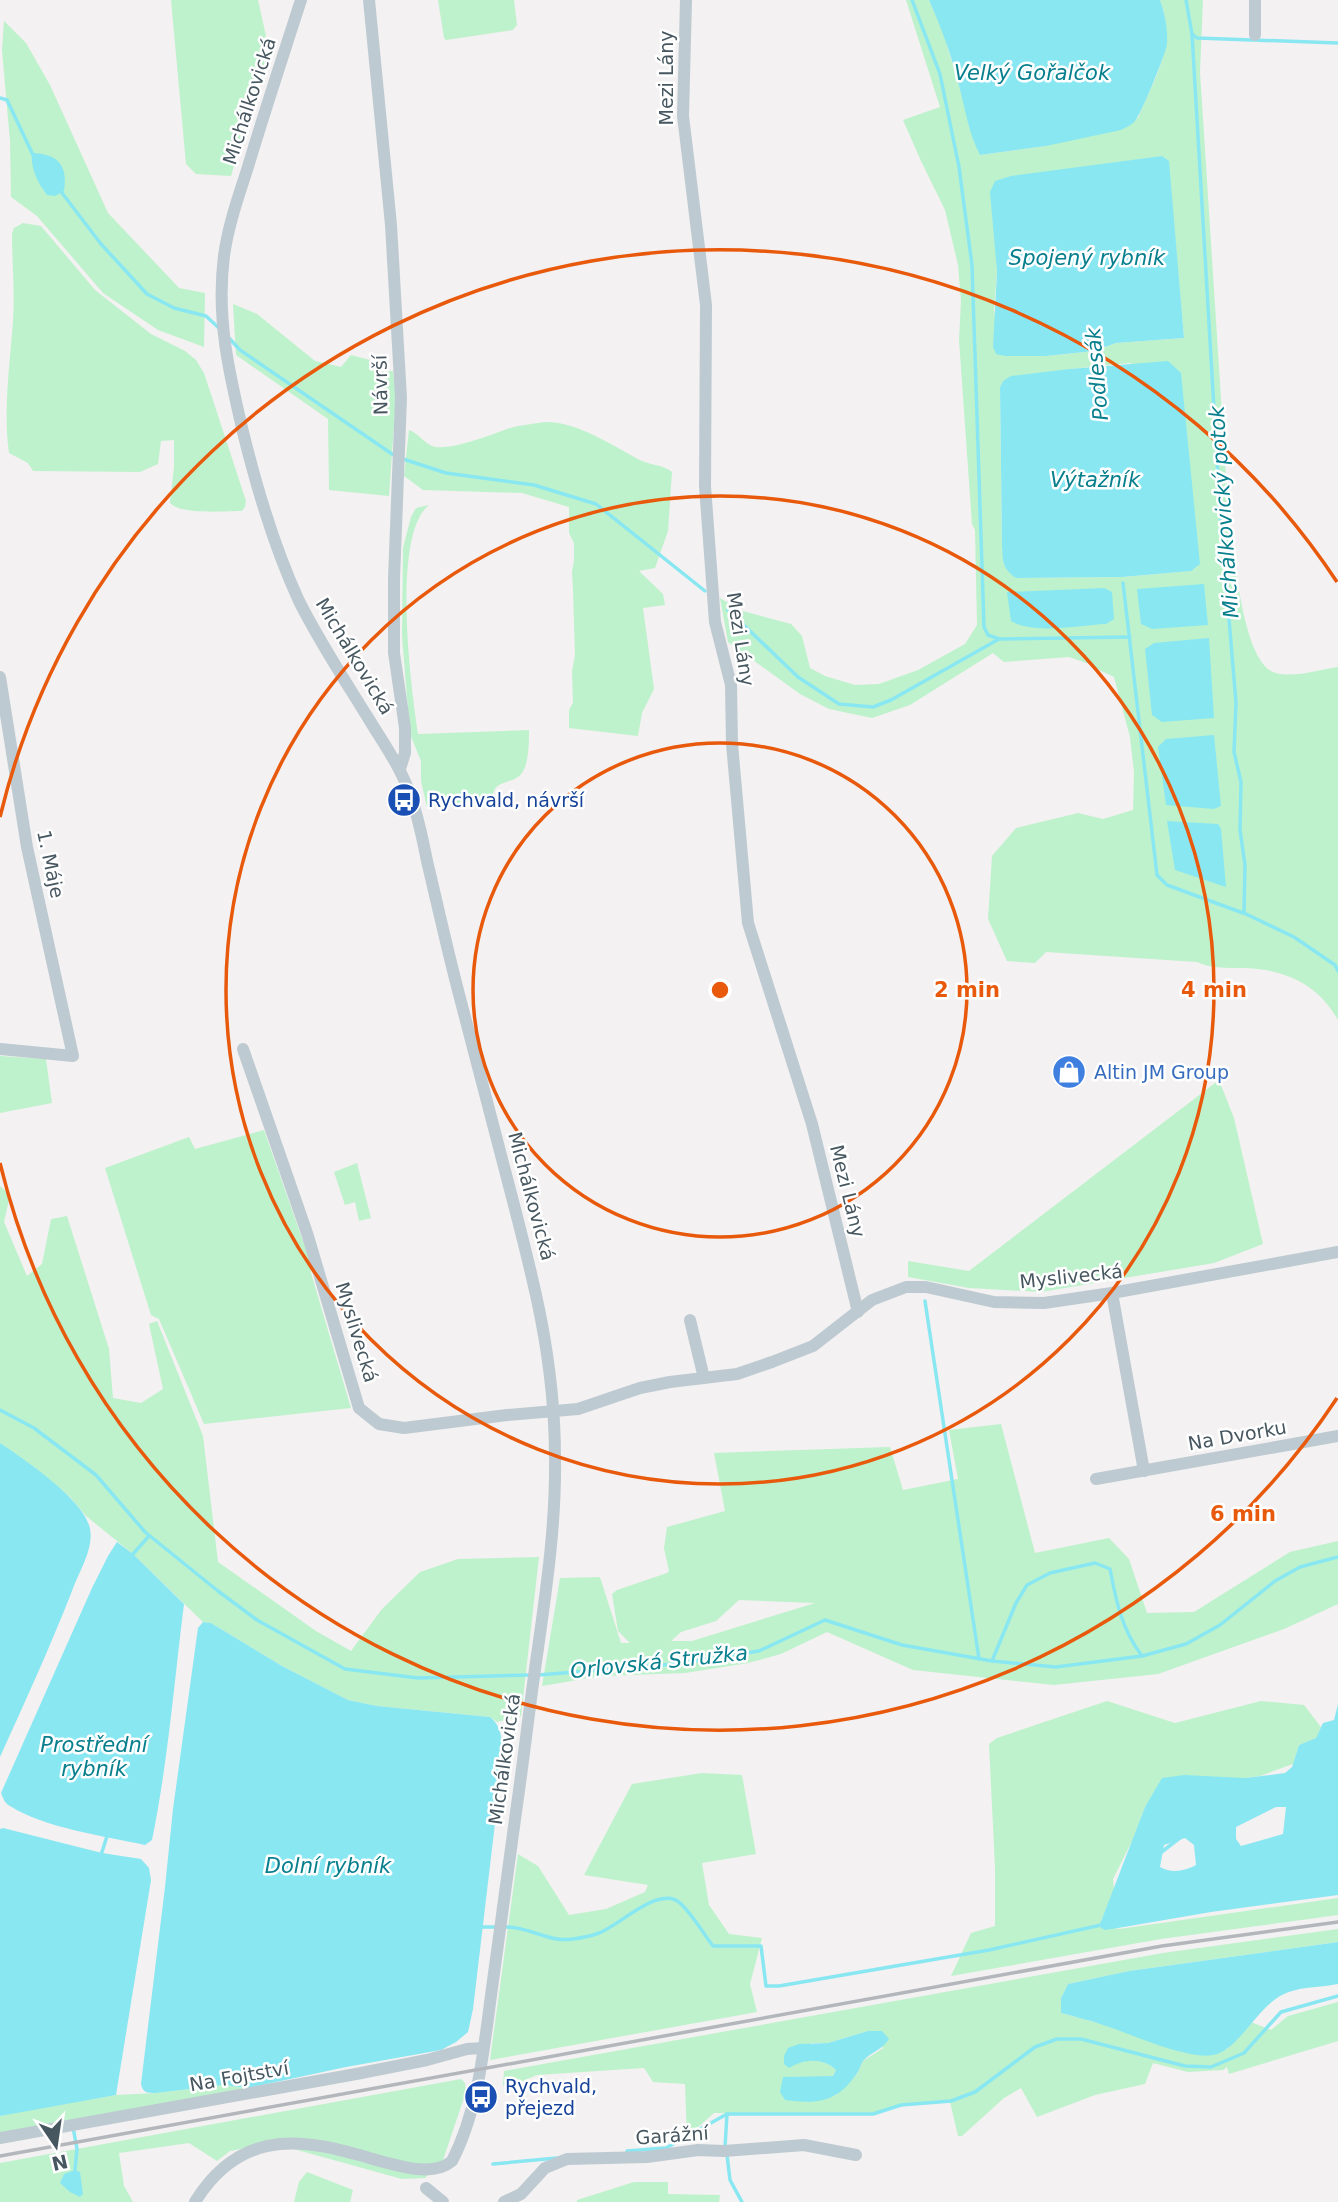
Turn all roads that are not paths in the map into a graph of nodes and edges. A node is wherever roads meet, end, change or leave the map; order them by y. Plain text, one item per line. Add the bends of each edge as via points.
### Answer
1 (301, 0) edge
2 (369, 0) edge
3 (686, 0) edge
4 (1255, 0) edge
5 (1255, 34) dead end
6 (0, 677) edge
7 (400, 769) junction
8 (0, 1049) edge
9 (243, 1049) dead end
10 (1337, 1256) edge
11 (1112, 1293) junction
12 (858, 1312) junction
13 (690, 1320) dead end
14 (704, 1378) junction
15 (554, 1411) junction
16 (1338, 1436) edge
17 (1144, 1471) junction
18 (1096, 1479) dead end
19 (483, 2048) junction
20 (0, 2138) edge
21 (856, 2155) dead end
22 (294, 2156) dead end
23 (195, 2202) edge
24 (443, 2202) edge
25 (504, 2202) edge

1 - 7 street, Michálkovická via 230,226 222,273 225,350 259,490 292,584
2 - 7 street, Návrší via 391,225 401,398 394,579 394,653 405,728
3 - 12 street, Mezi Lány via 682,116 706,304 706,499 715,622 731,685 748,923 812,1124
4 - 5 street
6 - 8 street, 1. Máje via 27,847 73,1056
7 - 15 street, Michálkovická via 416,813 537,1293
9 - 15 street, Myslivecká via 307,1233 359,1408 379,1424 404,1428
10 - 11 street, Myslivecká
11 - 12 street, Myslivecká via 1044,1303 994,1302 906,1287 873,1300
11 - 17 street
12 - 14 street, Myslivecká via 813,1346 737,1374
13 - 14 street
14 - 15 street, Myslivecká via 640,1388 578,1409
15 - 19 street, Michálkovická via 554,1515
16 - 17 street, Na Dvorku
17 - 18 street, Na Dvorku
19 - 20 street, Na Fojtství
19 - 24 street, Michálkovická via 459,2144 445,2174 421,2189
21 - 25 street, Garážní via 804,2145 567,2159 545,2168 521,2194
22 - 23 street via 262,2154 235,2163 213,2178

